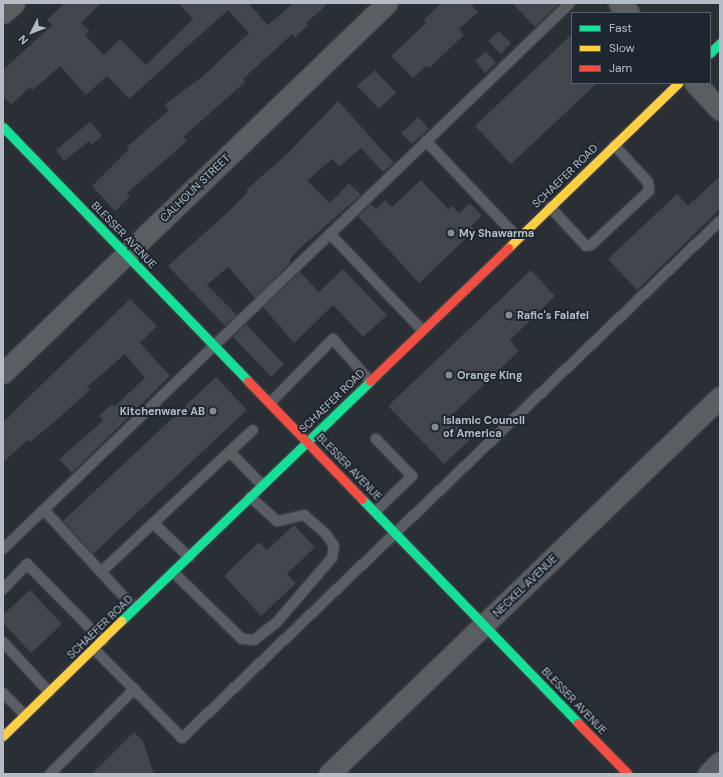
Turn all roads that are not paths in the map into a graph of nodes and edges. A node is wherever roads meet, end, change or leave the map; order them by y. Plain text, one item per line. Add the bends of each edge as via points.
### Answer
1 (14, 3) edge
2 (387, 3) edge
3 (570, 3) edge
4 (619, 3) edge
5 (628, 12) edge
6 (3, 14) edge
7 (720, 43) edge
8 (711, 52) edge
9 (677, 84) edge
10 (696, 84) edge
11 (720, 110) edge
12 (3, 127) edge
13 (426, 141) junction
14 (614, 145) junction
15 (550, 207) junction
16 (720, 221) edge
17 (330, 234) junction
18 (518, 238) junction
19 (126, 254) junction
20 (422, 330) junction
21 (214, 345) junction
22 (3, 373) edge
23 (370, 381) junction
24 (720, 397) edge
25 (270, 403) junction
26 (253, 430) dead end
27 (376, 439) dead end
28 (308, 441) junction
29 (230, 452) junction
30 (262, 485) junction
31 (250, 497) junction
32 (44, 510) junction
33 (376, 512) junction
34 (154, 523) junction
35 (396, 533) junction
36 (3, 549) edge
37 (189, 557) junction
38 (101, 572) junction
39 (173, 572) junction
40 (3, 588) edge
41 (136, 609) junction
42 (484, 624) junction
43 (102, 641) junction
44 (3, 642) edge
45 (94, 649) junction
46 (134, 689) junction
47 (49, 692) junction
48 (3, 693) edge
49 (25, 715) junction
50 (3, 736) edge
51 (720, 762) edge
52 (50, 774) edge
53 (329, 774) edge
54 (628, 774) edge
55 (708, 774) edge

1 - 6 street
2 - 19 street, CALHOUN STREET
3 - 13 lane
4 - 5 street
7 - 8 main road
9 - 14 main road, SCHAEFER ROAD
10 - 11 street
12 - 19 main road, BLESSER AVENUE
13 - 17 lane
13 - 18 lane
14 - 15 main road, SCHAEFER ROAD
14 - 15 lane via 648,182 649,191 586,246
15 - 18 main road, SCHAEFER ROAD
16 - 35 lane
17 - 20 lane
17 - 21 lane
18 - 20 main road, SCHAEFER ROAD
19 - 21 main road, BLESSER AVENUE
19 - 22 street, CALHOUN STREET
20 - 23 main road, SCHAEFER ROAD
21 - 25 main road, BLESSER AVENUE
21 - 32 lane
23 - 25 lane via 333,339
23 - 28 main road, SCHAEFER ROAD
24 - 42 street, NECKEL AVENUE
25 - 28 main road, BLESSER AVENUE
26 - 29 lane
27 - 33 lane via 412,476
28 - 30 main road, SCHAEFER ROAD
28 - 33 main road, BLESSER AVENUE
29 - 30 lane
29 - 34 lane
30 - 31 main road, SCHAEFER ROAD
31 - 37 main road, SCHAEFER ROAD
31 - 39 lane via 277,521 304,516 326,534 334,546 332,558 276,623 254,640 242,640
32 - 36 lane
32 - 38 lane
33 - 35 main road, BLESSER AVENUE
34 - 37 lane
34 - 38 lane
35 - 42 main road, BLESSER AVENUE
35 - 46 lane via 182,738
37 - 39 main road, SCHAEFER ROAD
38 - 41 lane
39 - 41 main road, SCHAEFER ROAD
40 - 43 lane via 27,564
41 - 43 main road, SCHAEFER ROAD
42 - 53 street, NECKEL AVENUE
42 - 54 main road, BLESSER AVENUE
43 - 45 main road, SCHAEFER ROAD
44 - 47 lane
45 - 46 lane
45 - 47 main road, SCHAEFER ROAD
46 - 52 lane
47 - 49 main road, SCHAEFER ROAD
48 - 49 lane
49 - 50 main road, SCHAEFER ROAD
51 - 55 street

